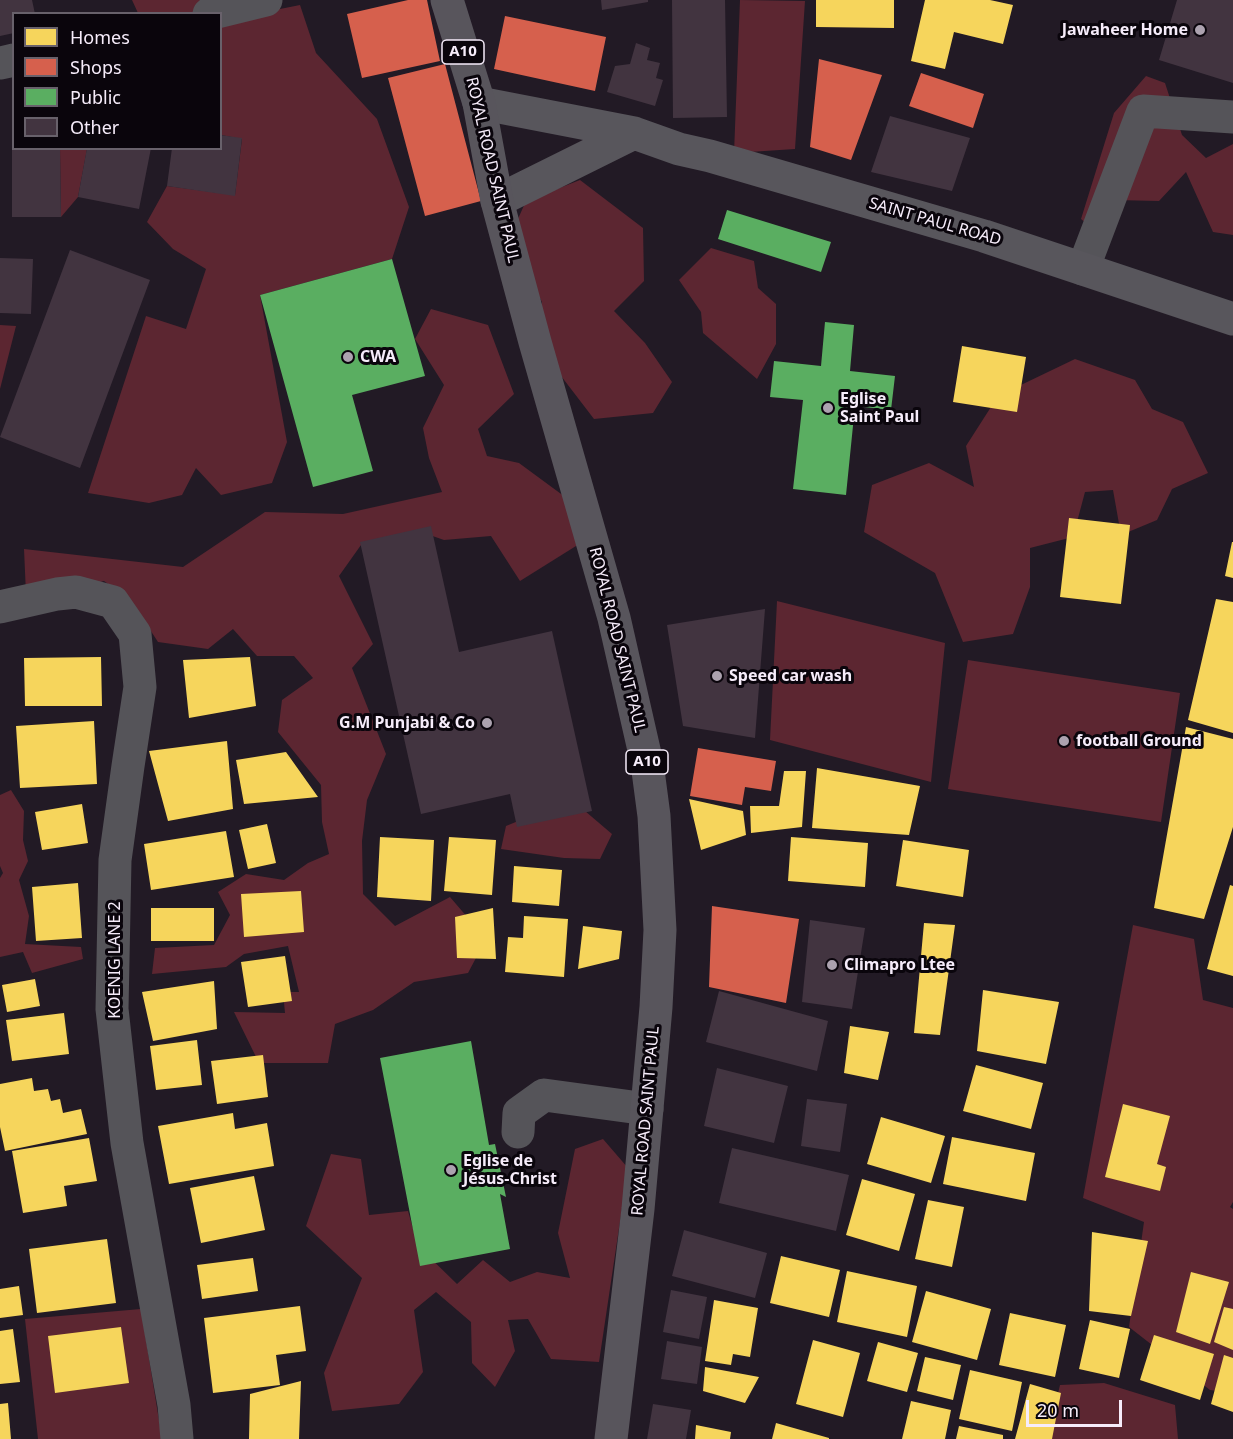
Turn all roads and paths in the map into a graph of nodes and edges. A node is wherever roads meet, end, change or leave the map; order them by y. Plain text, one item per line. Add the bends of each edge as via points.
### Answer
1 (266, 0) edge
2 (447, 0) edge
3 (217, 12) edge
4 (479, 103) junction
5 (1233, 117) edge
6 (634, 133) junction
7 (497, 201) junction
8 (1083, 269) junction
9 (1233, 319) edge
10 (0, 607) edge
11 (647, 1109) junction
12 (518, 1132) dead end
13 (177, 1439) edge
14 (611, 1439) edge

1 - 3 street
2 - 4 main road, ROYAL ROAD SAINT PAUL / A10
4 - 6 main road, SAINT PAUL ROAD
4 - 7 main road, ROYAL ROAD SAINT PAUL / A10
5 - 8 street via 1143,111
6 - 7 main road
6 - 8 main road, SAINT PAUL ROAD
7 - 11 main road, ROYAL ROAD SAINT PAUL / A10 via 614,618 647,763 660,930
8 - 9 main road, SAINT PAUL ROAD
10 - 13 street, KOENIG LANE 2 via 76,592 113,602 135,634 140,687 115,860 112,1009 127,1143
11 - 12 street via 544,1095 519,1113
11 - 14 main road, ROYAL ROAD SAINT PAUL / A10

